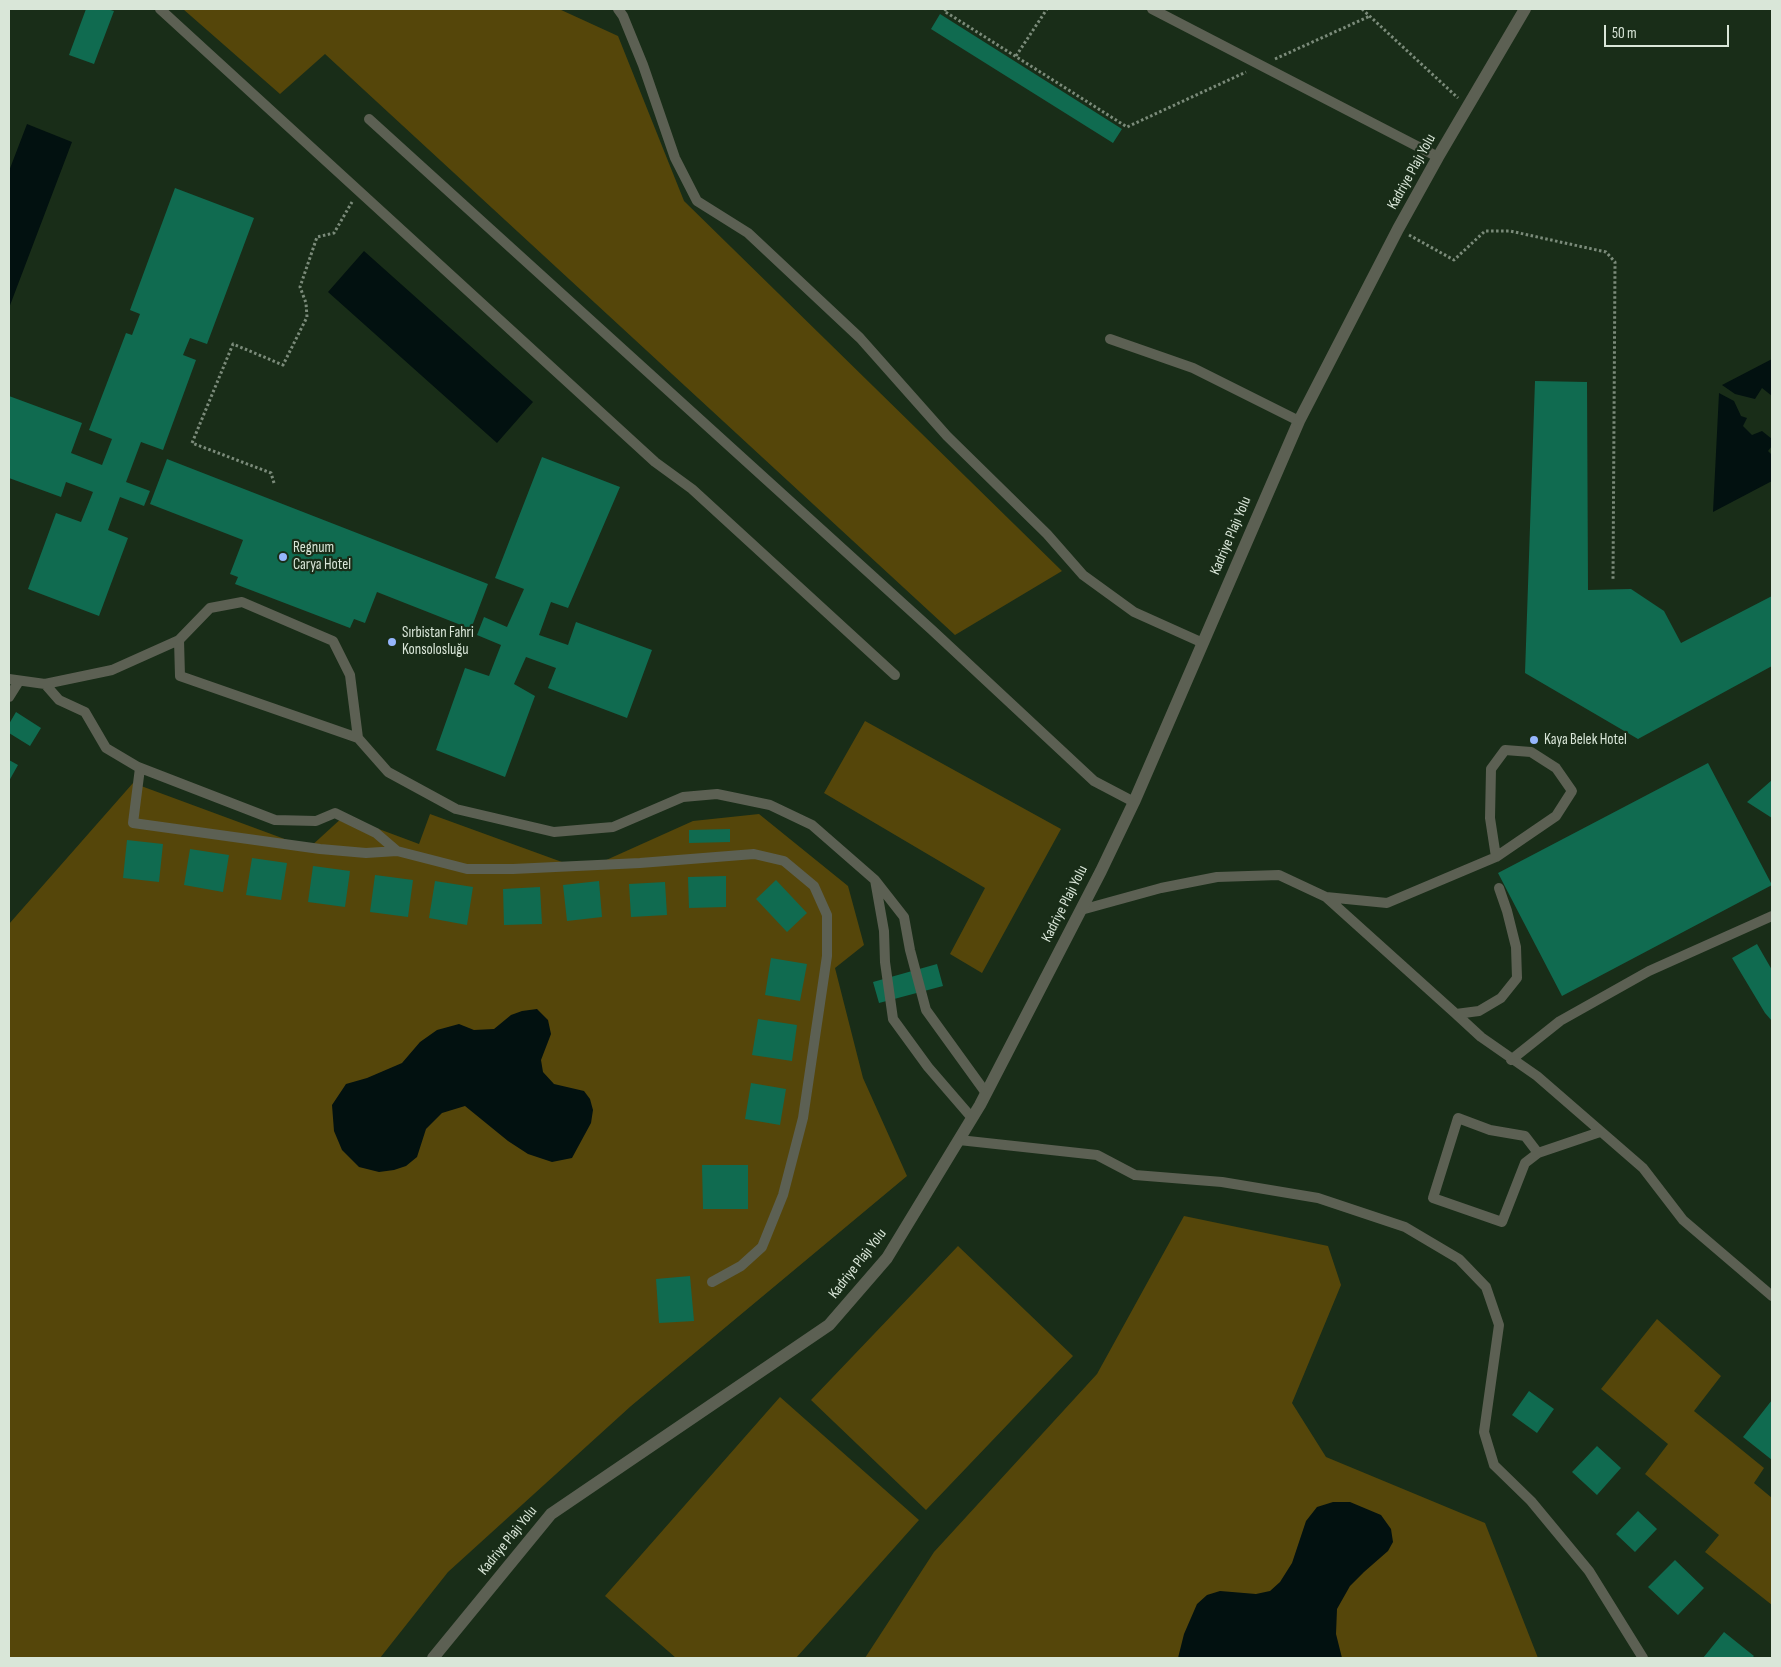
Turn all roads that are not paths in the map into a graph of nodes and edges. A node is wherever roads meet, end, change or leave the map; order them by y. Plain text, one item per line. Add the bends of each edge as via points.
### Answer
1 (160, 9) edge
2 (618, 9) edge
3 (1152, 9) edge
4 (1525, 9) edge
5 (369, 118) dead end
6 (1438, 157) junction
7 (1110, 339) dead end
8 (1299, 421) junction
9 (179, 640) junction
10 (1203, 643) junction
11 (895, 674) dead end
12 (14, 680) edge
13 (45, 684) junction
14 (9, 697) edge
15 (358, 738) junction
16 (140, 768) junction
17 (1134, 802) junction
18 (397, 851) junction
19 (1496, 856) junction
20 (875, 880) junction
21 (1499, 888) dead end
22 (1326, 897) junction
23 (1081, 910) junction
24 (1772, 916) edge
25 (1456, 1014) junction
26 (1511, 1060) junction
27 (986, 1093) junction
28 (972, 1118) junction
29 (1600, 1132) junction
30 (959, 1140) junction
31 (1538, 1153) junction
32 (712, 1282) dead end
33 (1772, 1296) edge
34 (433, 1658) edge
35 (1643, 1658) edge

1 - 11 lane via 655,462 692,489
2 - 10 lane via 643,65 675,158 697,201 748,233 860,338 947,436 1047,534 1083,575 1134,612
3 - 6 lane
4 - 6 street, Kadriye Plajı Yolu
5 - 17 lane via 1094,781
6 - 8 street, Kadriye Plajı Yolu
7 - 8 lane via 1193,368
8 - 10 street, Kadriye Plajı Yolu
9 - 13 lane via 112,670
9 - 15 lane via 180,676
9 - 15 lane via 210,608 242,602 333,641 350,675
10 - 17 street, Kadriye Plajı Yolu
12 - 13 lane
12 - 14 lane
13 - 16 lane via 59,700 85,712 106,748
15 - 20 lane via 388,772 456,809 554,832 613,827 683,797 717,794 770,805 812,825
16 - 18 lane via 275,820 316,821 335,813 376,833
16 - 18 lane via 133,823 320,850 366,854
17 - 23 street, Kadriye Plajı Yolu
18 - 32 lane via 467,869 640,863 754,854 784,861 814,886 827,915 827,956 802,1118 783,1195 762,1247 741,1266
19 - 19 lane via 1490,818 1491,768 1505,750 1531,752 1556,768 1572,791 1556,816
19 - 22 lane via 1387,904
20 - 27 lane via 904,917 926,1010
20 - 28 lane via 893,1019 928,1067
21 - 25 lane via 1516,947 1517,978 1501,998 1480,1011
22 - 23 lane via 1279,875 1217,877
22 - 25 lane
23 - 27 street, Kadriye Plajı Yolu
24 - 26 lane via 1649,971 1560,1021
25 - 26 lane
26 - 29 lane via 1537,1076
27 - 28 street, Kadriye Plajı Yolu
28 - 30 street, Kadriye Plajı Yolu
29 - 31 lane
29 - 33 lane via 1643,1168 1683,1220
30 - 34 street, Kadriye Plajı Yolu via 887,1258 829,1325 551,1514
30 - 35 lane via 1097,1155 1135,1175 1222,1182 1318,1198 1405,1227 1459,1259 1486,1287 1498,1326 1484,1432 1494,1465 1531,1501 1589,1571
31 - 31 lane via 1525,1163 1502,1222 1433,1198 1458,1118 1490,1130 1525,1136

